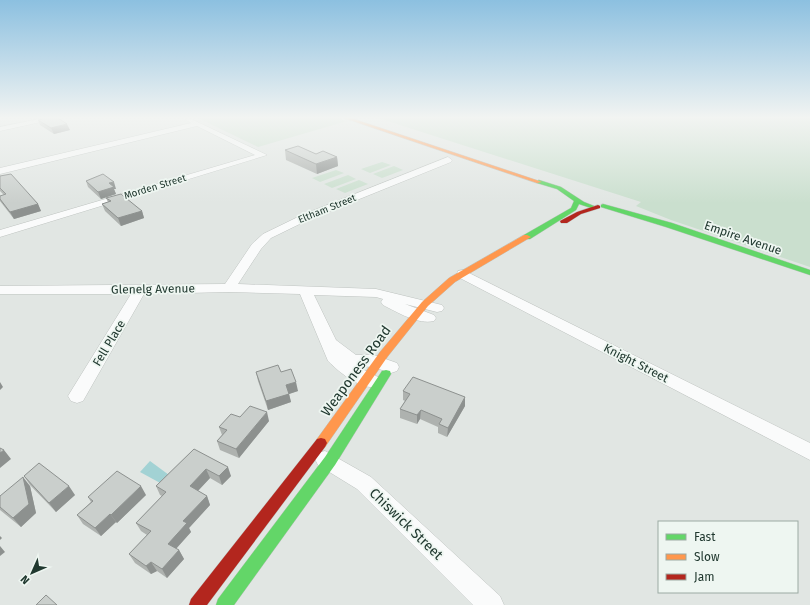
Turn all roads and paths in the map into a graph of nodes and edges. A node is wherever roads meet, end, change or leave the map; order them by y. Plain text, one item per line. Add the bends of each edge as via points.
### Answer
1 (104, 146) edge
2 (245, 146) edge
3 (429, 146) edge
4 (440, 146) edge
5 (448, 160) dead end
6 (0, 171) edge
7 (580, 195) junction
8 (600, 206) junction
9 (669, 225) junction
10 (0, 234) edge
11 (810, 273) edge
12 (467, 276) junction
13 (229, 288) junction
14 (0, 290) edge
15 (140, 290) junction
16 (305, 291) junction
17 (431, 310) junction
18 (328, 339) junction
19 (388, 363) junction
20 (373, 381) junction
21 (77, 396) dead end
22 (810, 452) edge
23 (321, 458) junction
24 (197, 605) edge
25 (224, 605) edge
26 (491, 605) edge

1 - 6 street
2 - 10 street, Morden Street via 263,155
3 - 7 main road, Empire Avenue
4 - 7 main road, Empire Avenue via 551,180
5 - 13 street, Eltham Street via 306,217 267,236 256,247
7 - 8 main road, Empire Avenue via 586,205
7 - 12 main road, Weaponess Road via 574,209
8 - 9 main road, Empire Avenue
8 - 9 main road, Empire Avenue via 609,205 610,199
8 - 12 main road, Weaponess Road via 572,217
9 - 11 main road, Empire Avenue
12 - 17 main road, Weaponess Road
12 - 17 main road, Weaponess Road via 442,288
12 - 22 street, Knight Street
13 - 15 street, Glenelg Avenue
13 - 16 street, Glenelg Avenue
14 - 15 street, Glenelg Avenue
15 - 21 street, Fell Place
16 - 17 street, Glenelg Avenue via 357,293 394,304
16 - 18 street
17 - 19 main road, Weaponess Road
18 - 19 street via 351,359
18 - 20 street via 334,357 341,364
19 - 20 main road, Weaponess Road
19 - 20 main road, Weaponess Road
20 - 23 main road, Weaponess Road
20 - 23 main road, Weaponess Road
23 - 24 main road, Weaponess Road
23 - 25 main road, Weaponess Road
23 - 26 street, Chiswick Street via 364,483

